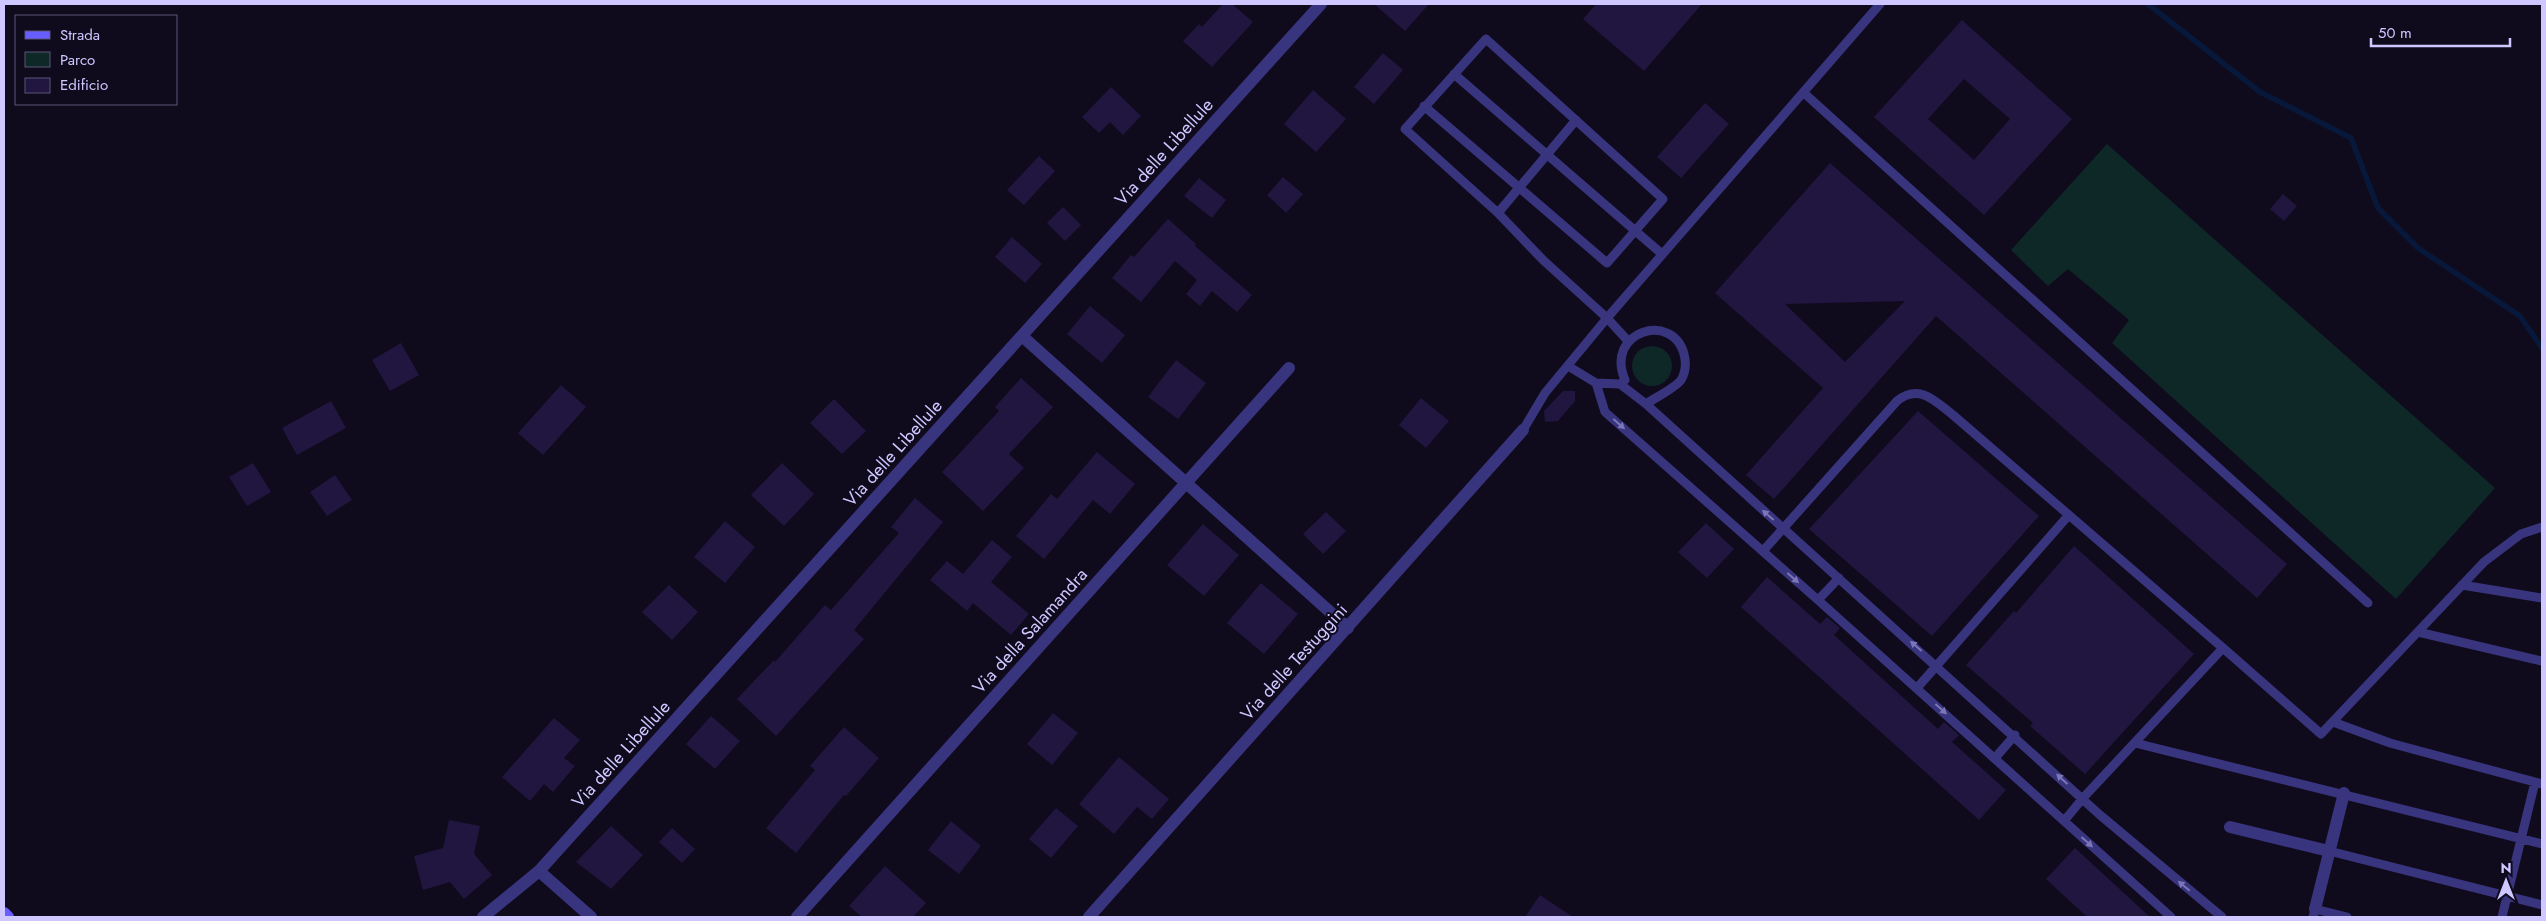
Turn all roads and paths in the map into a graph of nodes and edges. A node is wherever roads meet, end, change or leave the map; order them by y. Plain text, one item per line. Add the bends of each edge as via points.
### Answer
1 (1321, 4) edge
2 (1880, 4) edge
3 (1454, 74) junction
4 (1804, 93) junction
5 (1424, 106) junction
6 (1576, 120) junction
7 (1546, 154) junction
8 (1519, 187) junction
9 (1498, 213) junction
10 (1635, 230) junction
11 (1662, 254) junction
12 (1607, 318) junction
13 (1022, 336) junction
14 (1628, 341) junction
15 (1568, 366) junction
16 (1289, 368) dead end
17 (1596, 383) junction
18 (1620, 384) junction
19 (1646, 404) junction
20 (1523, 430) joint
21 (1185, 484) junction
22 (2068, 516) junction
23 (2542, 527) edge
24 (1783, 528) junction
25 (1762, 551) junction
26 (1839, 578) junction
27 (2462, 585) junction
28 (2542, 598) edge
29 (1818, 600) junction
30 (2368, 603) dead end
31 (1348, 628) junction
32 (2418, 632) junction
33 (2223, 648) junction
34 (2542, 661) edge
35 (1937, 665) junction
36 (1917, 688) junction
37 (2333, 722) junction
38 (2015, 736) junction
39 (2135, 742) junction
40 (1994, 758) junction
41 (2538, 783) edge
42 (2344, 794) junction
43 (2082, 798) junction
44 (2064, 821) junction
45 (2230, 827) dead end
46 (2521, 840) junction
47 (2542, 844) edge
48 (2329, 851) junction
49 (539, 871) junction
50 (2506, 898) junction
51 (2542, 905) edge
52 (4, 913) edge
53 (2314, 913) edge
54 (8, 917) edge
55 (482, 917) edge
56 (591, 917) edge
57 (797, 917) edge
58 (1089, 917) edge
59 (2171, 917) edge
60 (2222, 917) edge
61 (2347, 917) edge
62 (2502, 917) edge

1 - 13 street, Via delle Libellule
2 - 4 lane
3 - 5 lane
3 - 6 lane via 1486,39
3 - 7 lane
4 - 11 lane
4 - 30 lane
5 - 8 lane
5 - 9 lane via 1405,129
6 - 7 lane
6 - 10 lane via 1663,199
7 - 8 lane
7 - 10 lane
8 - 9 lane
8 - 10 lane via 1607,263
9 - 12 lane via 1543,260
10 - 11 lane
11 - 12 lane
12 - 14 lane
12 - 15 lane
13 - 21 street
13 - 49 street, Via delle Libellule
14 - 18 lane via 1620,360 1625,380
14 - 19 lane via 1641,332 1657,330 1668,333 1683,349 1684,370 1680,380
15 - 17 lane
15 - 20 lane via 1545,393
16 - 21 street, Via della Salamandra
17 - 18 lane
17 -> 25 lane via 1605,412
18 - 19 lane
24 -> 19 lane
20 - 31 street, Via delle Testuggini
21 - 31 street
21 - 57 street, Via della Salamandra
22 - 24 lane via 1953,416 1927,396 1911,393 1897,401
22 - 33 lane
22 - 35 lane
23 - 27 lane via 2521,534 2502,546
24 - 25 lane
24 - 26 lane
25 -> 29 lane
26 - 29 lane
35 -> 26 lane
27 - 28 lane
27 - 32 lane
29 - 36 lane
31 - 58 street, Via delle Testuggini
32 - 34 lane
32 - 37 lane
33 - 37 lane via 2321,734
33 - 39 lane
35 - 36 lane
35 - 38 lane
36 -> 40 lane
37 - 41 lane via 2390,743
38 - 40 lane
43 -> 38 lane
39 - 42 lane
39 - 43 lane
40 - 44 lane
41 - 46 lane
42 - 46 lane
42 - 48 street
43 - 44 lane
60 -> 43 lane
44 -> 59 lane
45 - 48 street
46 - 47 lane
46 - 50 lane
48 - 50 lane
48 - 53 street
49 - 55 street, Via delle Libellule
49 - 56 street
50 - 51 lane
50 - 62 lane
52 - 54 main road
53 - 61 lane

